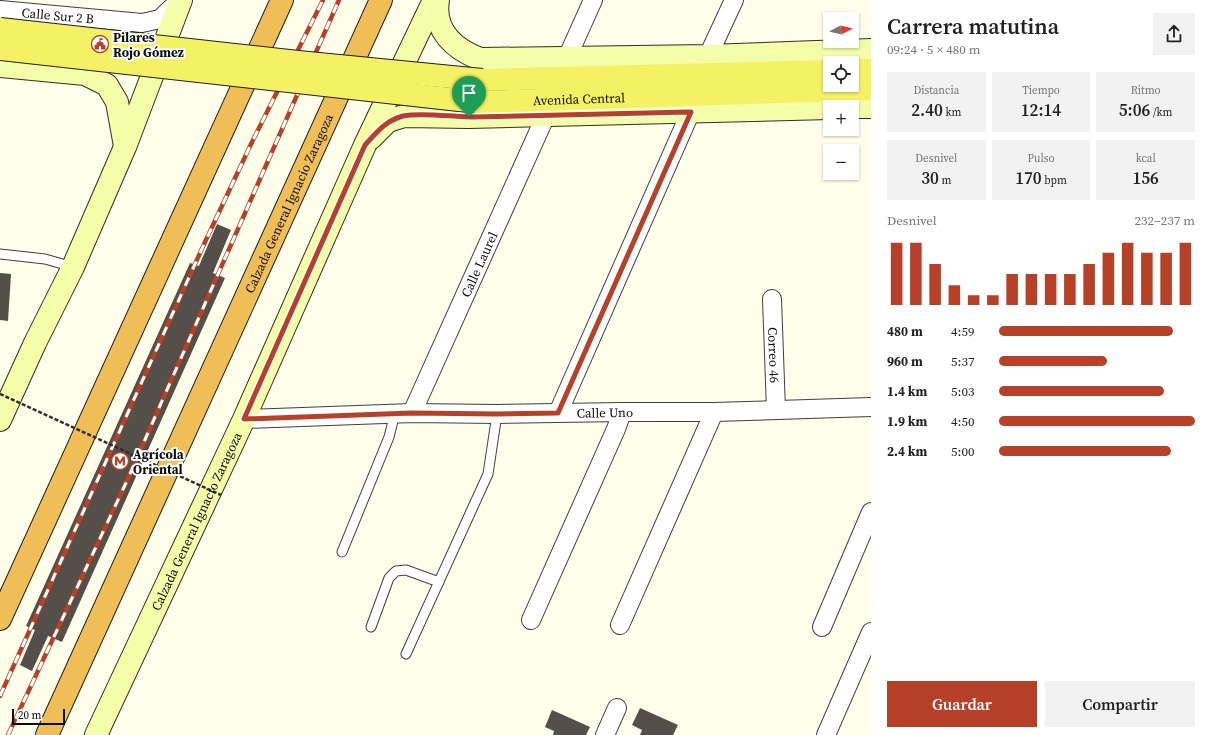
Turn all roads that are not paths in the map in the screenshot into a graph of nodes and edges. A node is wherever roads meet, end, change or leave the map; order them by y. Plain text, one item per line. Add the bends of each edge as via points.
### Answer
1 (181, 0) edge
2 (282, 0) edge
3 (381, 0) edge
4 (434, 0) edge
5 (438, 0) edge
6 (593, 0) edge
7 (734, 0) edge
8 (0, 10) edge
9 (0, 29) edge
10 (0, 50) edge
11 (871, 50) edge
12 (708, 56) junction
13 (566, 58) junction
14 (0, 66) edge
15 (481, 69) junction
16 (859, 70) edge
17 (871, 70) edge
18 (823, 71) edge
19 (871, 89) edge
20 (871, 107) edge
21 (823, 108) edge
22 (859, 108) edge
23 (473, 109) junction
24 (691, 112) junction
25 (546, 115) junction
26 (365, 145) junction
27 (125, 147) junction
28 (0, 254) edge
29 (73, 267) junction
30 (772, 299) dead end
31 (871, 407) edge
32 (776, 410) junction
33 (622, 412) junction
34 (714, 412) junction
35 (404, 413) junction
36 (558, 413) junction
37 (497, 414) junction
38 (244, 419) junction
39 (0, 420) edge
40 (871, 512) edge
41 (342, 552) dead end
42 (439, 582) junction
43 (0, 619) edge
44 (531, 620) dead end
45 (620, 625) dead end
46 (371, 626) dead end
47 (822, 627) dead end
48 (871, 632) edge
49 (406, 654) dead end
50 (617, 708) dead end
51 (47, 735) edge
52 (96, 735) edge
53 (605, 735) edge
54 (826, 735) edge

1 - 8 street, Calle Sur 2 B via 160,19 142,23
1 - 27 main road
2 - 43 highway
3 - 51 highway, Calzada General Ignacio Zaragoza
4 - 26 main road, Calzada General Ignacio Zaragoza
5 - 15 main road, Avenida Central via 438,22 443,32
6 - 13 street
7 - 12 street
9 - 15 main road, Avenida Central, bridge via 298,62
10 - 23 main road, Avenida Central, bridge via 288,82
11 - 12 main road, Avenida Central
12 - 13 main road, Avenida Central
13 - 15 main road, Avenida Central
14 - 27 main road via 85,74 107,84 117,102
15 - 18 main road, Avenida Central
15 - 23 main road via 472,58 464,59 450,68 444,84 447,100 452,107 458,112
16 - 17 main road
19 - 23 main road, Avenida Central
20 - 22 main road
21 - 24 main road, Avenida Central
23 - 25 main road, Avenida Central
23 - 26 main road, Avenida Central via 404,116 388,121
24 - 25 main road, Avenida Central
24 - 36 street
25 - 35 street, Calle Laurel
26 - 38 main road, Calzada General Ignacio Zaragoza
27 - 29 main road
28 - 29 lane via 45,259
29 - 39 main road
30 - 32 street, Correo 46
31 - 32 street, Calle Uno
32 - 34 street, Calle Uno
33 - 34 street, Calle Uno
33 - 36 street, Calle Uno
33 - 44 street
34 - 45 street
35 - 37 street, Calle Uno
35 - 38 street, Calle Uno
35 - 41 lane via 389,437
36 - 37 street, Calle Uno
37 - 42 lane via 488,474
38 - 52 main road, Calzada General Ignacio Zaragoza
40 - 47 street
42 - 46 lane via 406,570 396,571 389,578
42 - 49 lane
48 - 54 street
50 - 53 street

